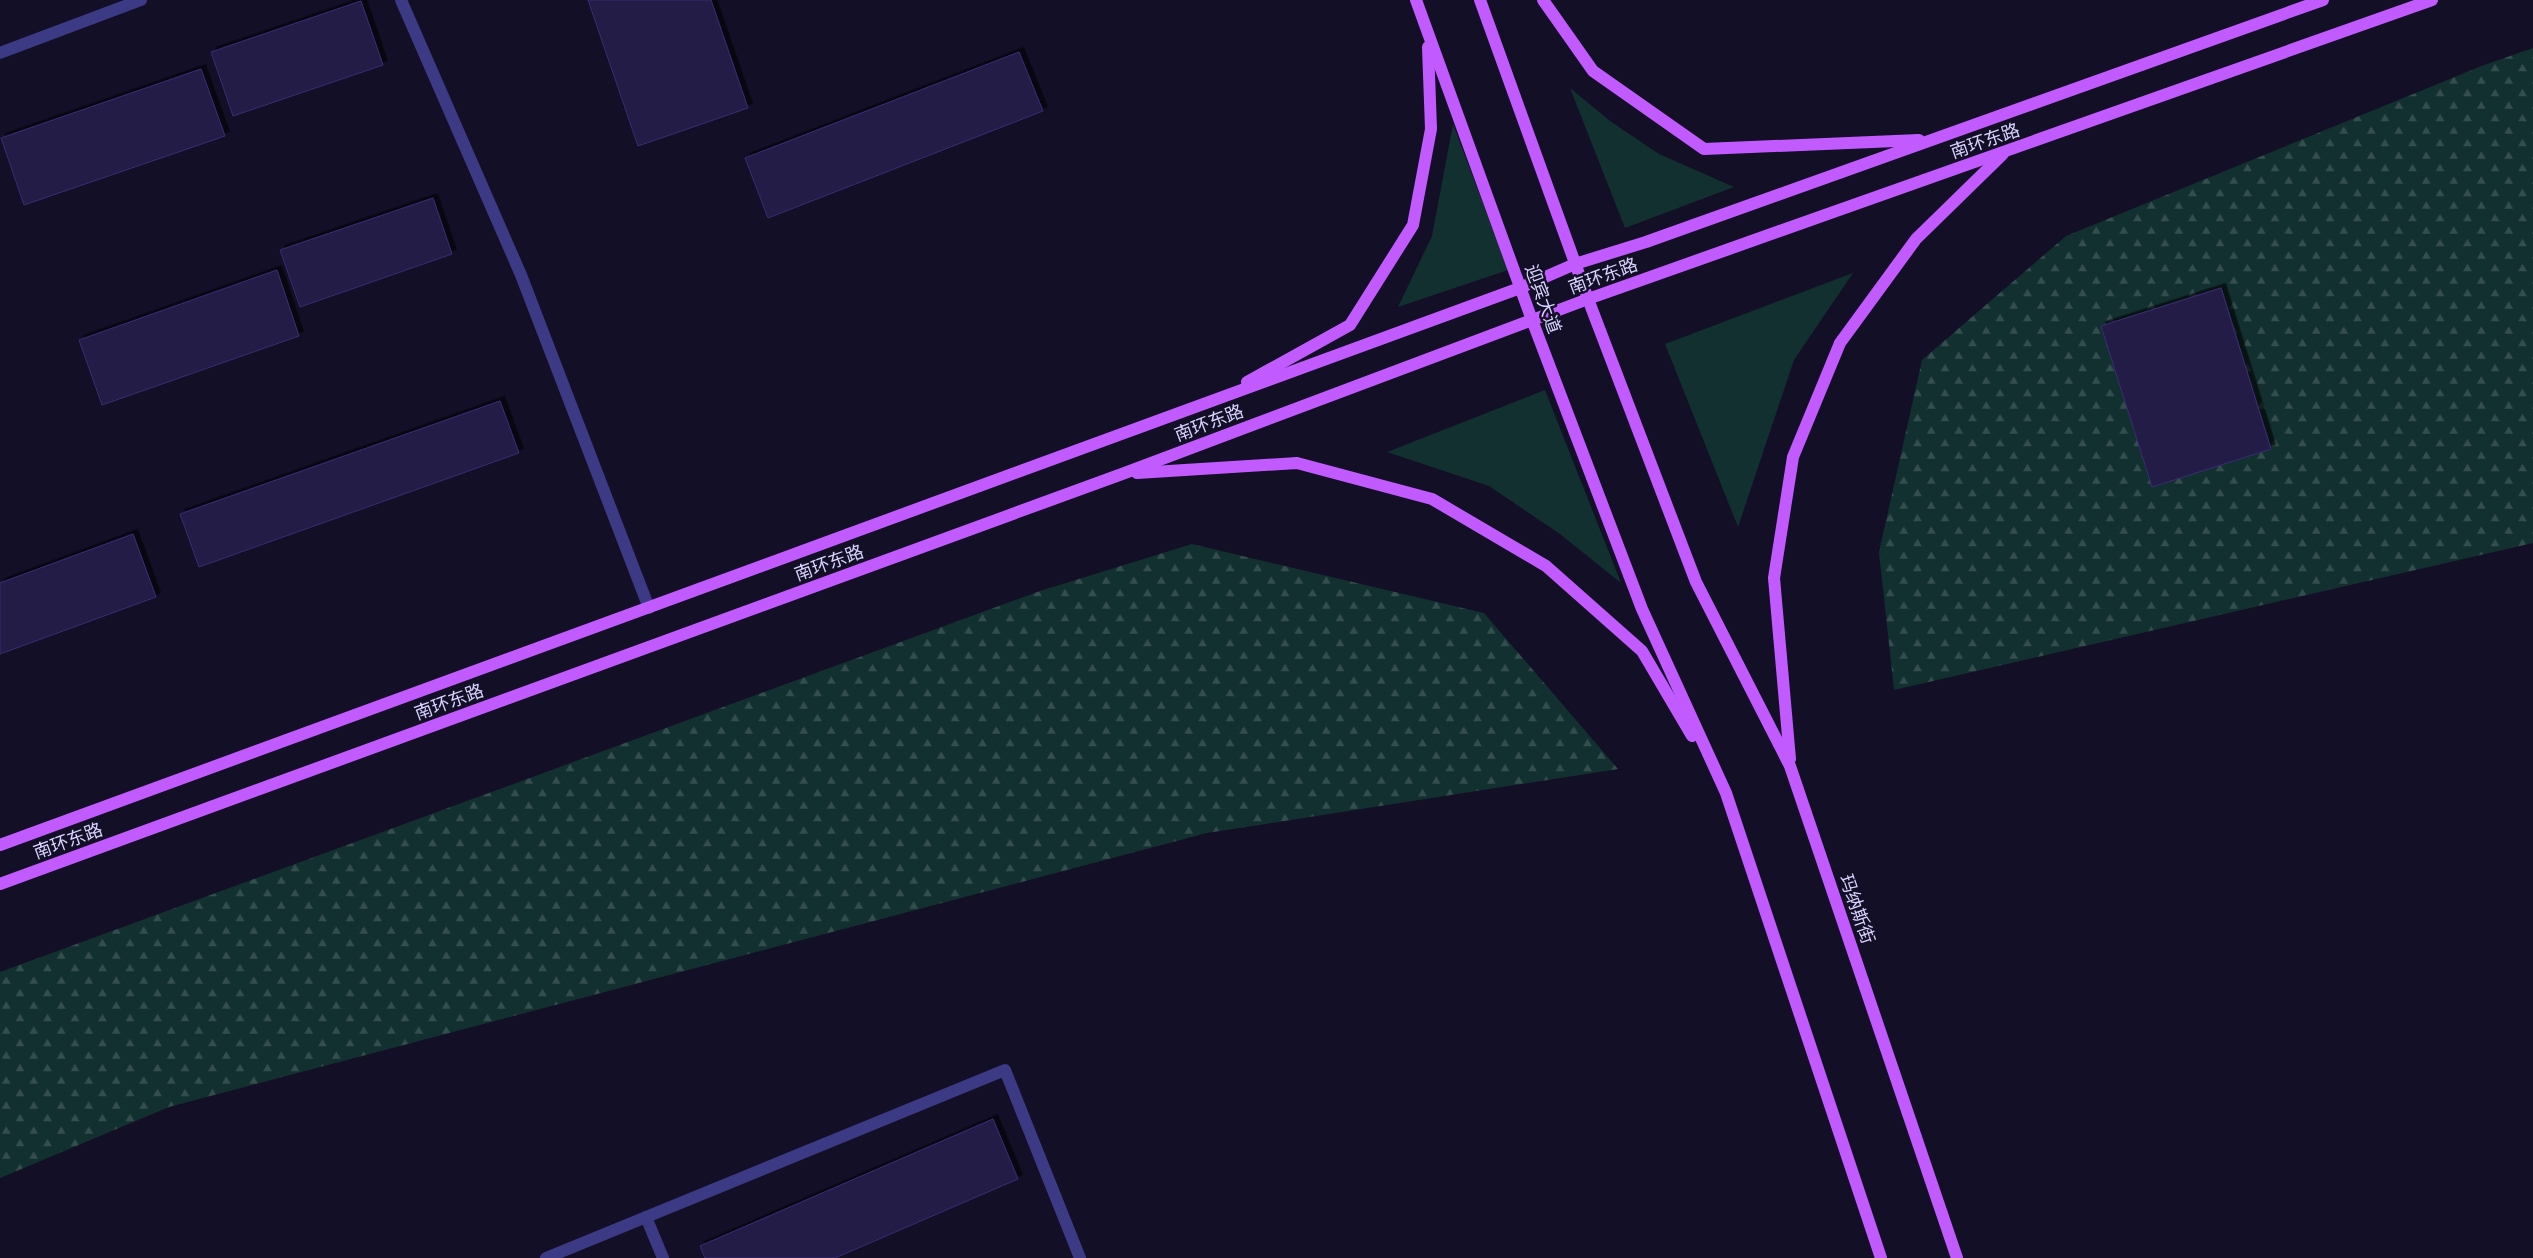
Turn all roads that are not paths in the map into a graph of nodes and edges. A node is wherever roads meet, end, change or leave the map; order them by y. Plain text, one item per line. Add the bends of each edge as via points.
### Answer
1 (141, 0) edge
2 (401, 0) edge
3 (1416, 0) edge
4 (1480, 0) edge
5 (1543, 0) edge
6 (2322, 0) edge
7 (2432, 0) edge
8 (1428, 34) junction
9 (0, 53) edge
10 (1931, 139) junction
11 (2006, 152) junction
12 (1576, 264) junction
13 (1520, 288) junction
14 (1588, 299) junction
15 (1532, 320) junction
16 (1210, 402) junction
17 (1122, 474) junction
18 (650, 608) junction
19 (1790, 766) junction
20 (1726, 793) junction
21 (0, 845) edge
22 (0, 884) edge
23 (646, 1217) junction
24 (546, 1258) edge
25 (663, 1258) edge
26 (1080, 1258) edge
27 (1881, 1258) edge
28 (1956, 1258) edge

1 - 9 street
2 - 18 street via 521,275
3 - 8 main road, 迎宾大道
4 - 12 main road
5 - 10 main road via 1593,71 1704,149
6 - 10 main road, 南环东路
7 - 11 main road, 南环东路
8 - 13 main road, 迎宾大道
8 - 16 main road via 1431,129 1412,225 1350,325
10 - 12 main road, 南环东路
11 - 14 main road, 南环东路
11 - 19 main road via 1916,239 1840,343 1793,457 1774,578
12 - 13 main road, 南环东路
12 - 14 main road
13 - 15 main road, 迎宾大道
13 - 16 main road, 南环东路
14 - 15 main road, 南环东路
14 - 19 main road, 玛纳斯街 via 1696,582
15 - 17 main road, 南环东路
15 - 20 main road, 迎宾大道 via 1642,609
16 - 18 main road, 南环东路
17 - 20 main road via 1297,463 1432,499 1546,566 1642,651
17 - 22 main road, 南环东路
18 - 21 main road, 南环东路
19 - 28 main road, 玛纳斯街
20 - 27 main road
23 - 24 street
23 - 25 street
23 - 26 street via 1005,1070

